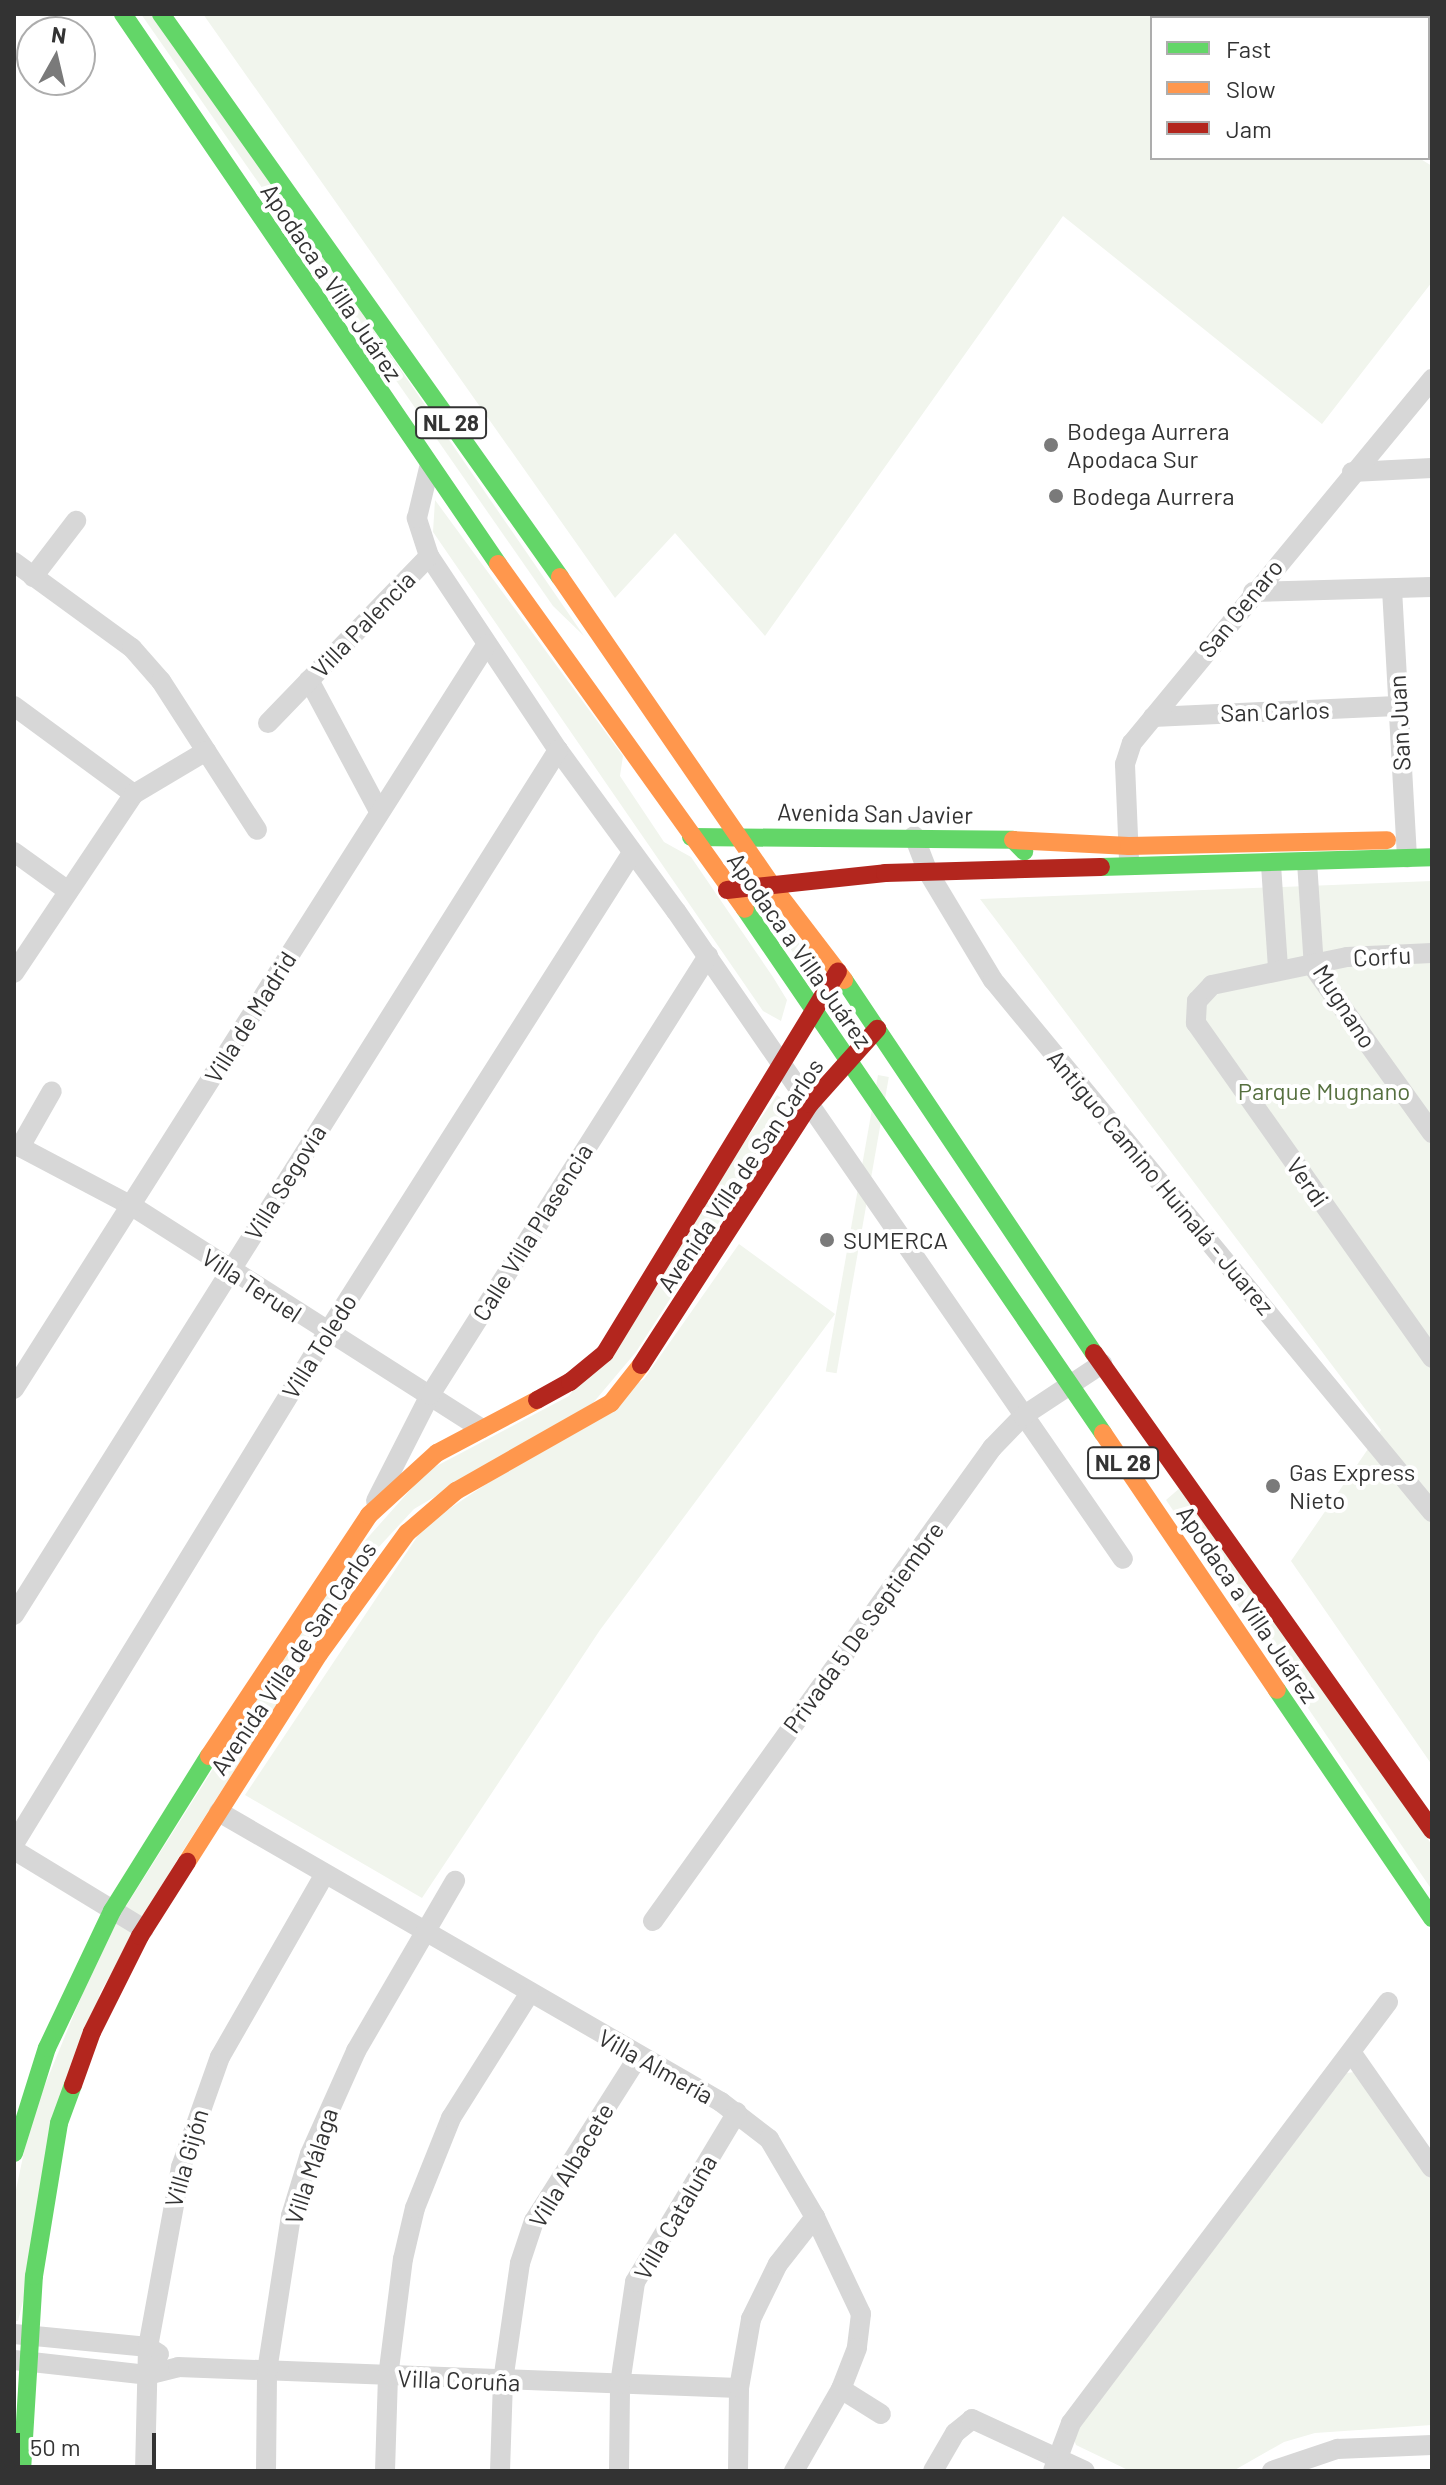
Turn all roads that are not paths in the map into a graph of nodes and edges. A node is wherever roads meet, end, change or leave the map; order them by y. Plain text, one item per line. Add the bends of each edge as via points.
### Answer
1 (123, 14) edge
2 (161, 14) edge
3 (337, 262) junction
4 (305, 286) junction
5 (1432, 379) edge
6 (429, 468) junction
7 (1432, 468) edge
8 (1352, 472) junction
9 (76, 521) dead end
10 (429, 556) junction
11 (14, 562) edge
12 (33, 577) junction
13 (1432, 587) edge
14 (1392, 589) junction
15 (1253, 592) junction
16 (487, 644) junction
17 (309, 680) junction
18 (14, 706) edge
19 (1397, 706) junction
20 (1153, 717) junction
21 (268, 723) dead end
22 (558, 750) junction
23 (206, 751) junction
24 (134, 794) junction
25 (379, 811) junction
26 (257, 830) dead end
27 (736, 835) junction
28 (914, 836) junction
29 (691, 837) junction
30 (1432, 838) edge
31 (1013, 840) junction
32 (1129, 846) junction
33 (1406, 848) junction
34 (14, 852) edge
35 (632, 853) junction
36 (1432, 857) edge
37 (1307, 862) junction
38 (1271, 865) junction
39 (1130, 868) junction
40 (1045, 871) junction
41 (928, 872) junction
42 (773, 887) junction
43 (727, 890) junction
44 (68, 891) junction
45 (1432, 953) edge
46 (708, 956) junction
47 (1314, 963) junction
48 (1278, 968) junction
49 (838, 971) junction
50 (14, 973) edge
51 (1197, 1001) joint
52 (814, 1008) junction
53 (877, 1029) junction
54 (847, 1058) junction
55 (781, 1062) junction
56 (52, 1091) dead end
57 (810, 1104) junction
58 (1432, 1133) edge
59 (17, 1147) edge
60 (132, 1206) junction
61 (231, 1271) junction
62 (622, 1329) junction
63 (327, 1333) junction
64 (653, 1350) junction
65 (1432, 1358) edge
66 (1102, 1364) junction
67 (1067, 1386) junction
68 (14, 1389) edge
69 (430, 1395) junction
70 (1023, 1416) junction
71 (481, 1428) junction
72 (1432, 1512) edge
73 (369, 1515) junction
74 (402, 1541) junction
75 (1123, 1559) dead end
76 (14, 1615) edge
77 (219, 1812) junction
78 (1432, 1830) edge
79 (14, 1844) edge
80 (14, 1850) edge
81 (325, 1874) junction
82 (455, 1881) dead end
83 (112, 1911) junction
84 (1432, 1918) edge
85 (653, 1921) dead end
86 (144, 1929) junction
87 (424, 1931) junction
88 (529, 1994) junction
89 (1388, 2002) dead end
90 (1351, 2052) junction
91 (638, 2057) junction
92 (737, 2112) junction
93 (14, 2153) edge
94 (1432, 2168) edge
95 (815, 2217) junction
96 (22, 2335) edge
97 (148, 2347) junction
98 (20, 2361) edge
99 (178, 2367) junction
100 (267, 2371) junction
101 (147, 2375) junction
102 (388, 2377) junction
103 (503, 2381) junction
104 (620, 2384) junction
105 (739, 2388) junction
106 (841, 2389) junction
107 (881, 2414) dead end
108 (1432, 2445) edge
109 (1056, 2464) edge
110 (22, 2471) edge
111 (145, 2471) edge
112 (266, 2471) edge
113 (385, 2471) edge
114 (500, 2471) edge
115 (619, 2471) edge
116 (738, 2471) edge
117 (794, 2471) edge
118 (933, 2471) edge
119 (1085, 2471) edge
120 (1272, 2471) edge

1 - 4 main road, Apodaca a Villa Juárez / NL 28
2 - 3 main road, Apodaca a Villa Juárez / NL 28
3 - 4 main road
3 - 27 main road, Apodaca a Villa Juárez / NL 28
4 - 6 main road, Apodaca a Villa Juárez / NL 28
5 - 8 street, San Genaro
6 - 10 street, Villa Palencia via 417,518
6 - 29 main road, Apodaca a Villa Juárez / NL 28
7 - 8 street
8 - 15 street, San Genaro
9 - 12 street
10 - 16 street
10 - 17 street, Villa Palencia
11 - 12 street
12 - 23 street via 132,648 161,681
13 - 14 street
14 - 15 street
14 - 19 street, San Juan
15 - 20 street, San Genaro
16 - 22 street
16 - 25 street, Villa de Madrid
17 - 21 street, Villa Palencia
17 - 25 street
18 - 24 street
19 - 20 street, San Carlos
19 - 33 street, San Juan
20 - 32 street, San Genaro via 1127,751
22 - 35 street
22 - 61 street, Villa Segovia
23 - 24 street
23 - 26 street
24 - 44 street
25 - 60 street, Villa de Madrid
27 - 28 main road, Avenida San Javier
27 - 29 main road, Avenida San Javier
27 - 42 main road, Apodaca a Villa Juárez / NL 28
28 - 31 main road, Avenida San Javier
28 - 41 street, Antiguo Camino Huinalá - Juarez
29 - 43 main road, Apodaca a Villa Juárez / NL 28
30 - 33 main road
31 - 32 main road, Avenida San Javier
31 - 40 main road
32 - 33 main road, Avenida San Javier
32 - 39 street, San Genaro
33 - 36 main road
33 - 37 main road
34 - 44 street
35 - 46 street
35 - 63 street, Villa Toledo
37 - 38 main road
37 - 47 street, Mugnano
38 - 39 main road
38 - 48 street, Mugnano
39 - 40 main road
40 - 41 main road
41 - 42 main road
41 - 72 street, Antiguo Camino Huinalá - Juarez via 1000,990
42 - 43 main road
42 - 49 main road, Apodaca a Villa Juárez / NL 28
43 - 52 main road, Apodaca a Villa Juárez / NL 28
44 - 50 street
45 - 47 street, Corfu
46 - 55 street
46 - 69 street, Calle Villa Plasencia
47 - 48 street, Corfu
47 - 58 street, Mugnano
48 - 51 street, Corfu via 1212,985
49 - 52 main road, Avenida Villa de San Carlos
49 - 53 main road, Apodaca a Villa Juárez / NL 28
51 - 65 street, Verdi via 1196,1023
52 - 54 main road, Apodaca a Villa Juárez / NL 28
52 - 55 main road, Avenida Villa de San Carlos
53 - 54 main road, Avenida Villa de San Carlos
53 - 66 main road, Apodaca a Villa Juárez / NL 28
54 - 57 main road, Avenida Villa de San Carlos
54 - 67 main road, Apodaca a Villa Juárez / NL 28
55 - 57 street
55 - 62 main road, Avenida Villa de San Carlos
56 - 59 street
57 - 64 main road, Avenida Villa de San Carlos
57 - 70 street
59 - 60 street, Villa Teruel
60 - 61 street, Villa Teruel
60 - 68 street, Villa de Madrid
61 - 63 street, Villa Teruel
61 - 76 street, Villa Segovia
62 - 64 main road
62 - 71 main road, Avenida Villa de San Carlos via 586,1371
63 - 69 street, Villa Teruel
63 - 79 street, Villa Toledo
64 - 74 main road, Avenida Villa de San Carlos via 600,1413 456,1491
66 - 67 street, Privada 5 De Septiembre
66 - 78 main road, Apodaca a Villa Juárez / NL 28
67 - 70 street, Privada 5 De Septiembre
67 - 84 main road, Apodaca a Villa Juárez / NL 28
69 - 71 street, Villa Teruel
69 - 73 street, Calle Villa Plasencia
70 - 75 street
70 - 85 street, Privada 5 De Septiembre via 992,1448
71 - 73 main road, Avenida Villa de San Carlos via 418,1466
73 - 74 main road
73 - 83 main road, Avenida Villa de San Carlos via 246,1696
74 - 77 main road, Avenida Villa de San Carlos via 319,1654
77 - 81 street, Villa Almería
77 - 86 main road, Avenida Villa de San Carlos
80 - 83 street
81 - 87 street, Villa Almería
81 - 97 street, Villa Gijón via 233,2034 201,2103 171,2203
82 - 87 street, Villa Málaga
83 - 86 street
83 - 93 main road, Avenida Villa de San Carlos via 47,2048
86 - 96 main road, Avenida Villa de San Carlos via 92,2032 59,2123
87 - 88 street, Villa Almería
87 - 100 street, Villa Málaga via 340,2080 310,2154 291,2216
88 - 91 street, Villa Almería
88 - 102 street via 451,2118 429,2165 403,2259
89 - 90 street
90 - 94 street
90 - 109 street via 1071,2423
91 - 92 street, Villa Almería
91 - 103 street, Villa Albacete via 534,2221 520,2263
92 - 95 street, Villa Almería via 769,2139
92 - 104 street, Villa Cataluña via 635,2282
95 - 105 street via 760,2295
95 - 106 street, Villa Almería via 861,2314 857,2348
96 - 97 street
96 - 98 main road, Avenida Villa de San Carlos
97 - 99 street
97 - 101 street, Villa Gijón
98 - 101 street, Villa Coruña
98 - 110 main road, Avenida Villa de San Carlos
99 - 100 street, Villa Coruña
99 - 101 street, Villa Coruña
100 - 102 street, Villa Coruña
100 - 112 street, Villa Málaga
101 - 111 street, Villa Gijón
102 - 103 street, Villa Coruña
102 - 113 street
103 - 104 street, Villa Coruña
103 - 114 street, Villa Albacete
104 - 105 street, Villa Coruña
104 - 115 street, Villa Cataluña
105 - 116 street
106 - 107 street
106 - 117 street, Villa Almería
108 - 120 street via 1337,2449
109 - 118 street via 972,2419 955,2433
109 - 119 street

